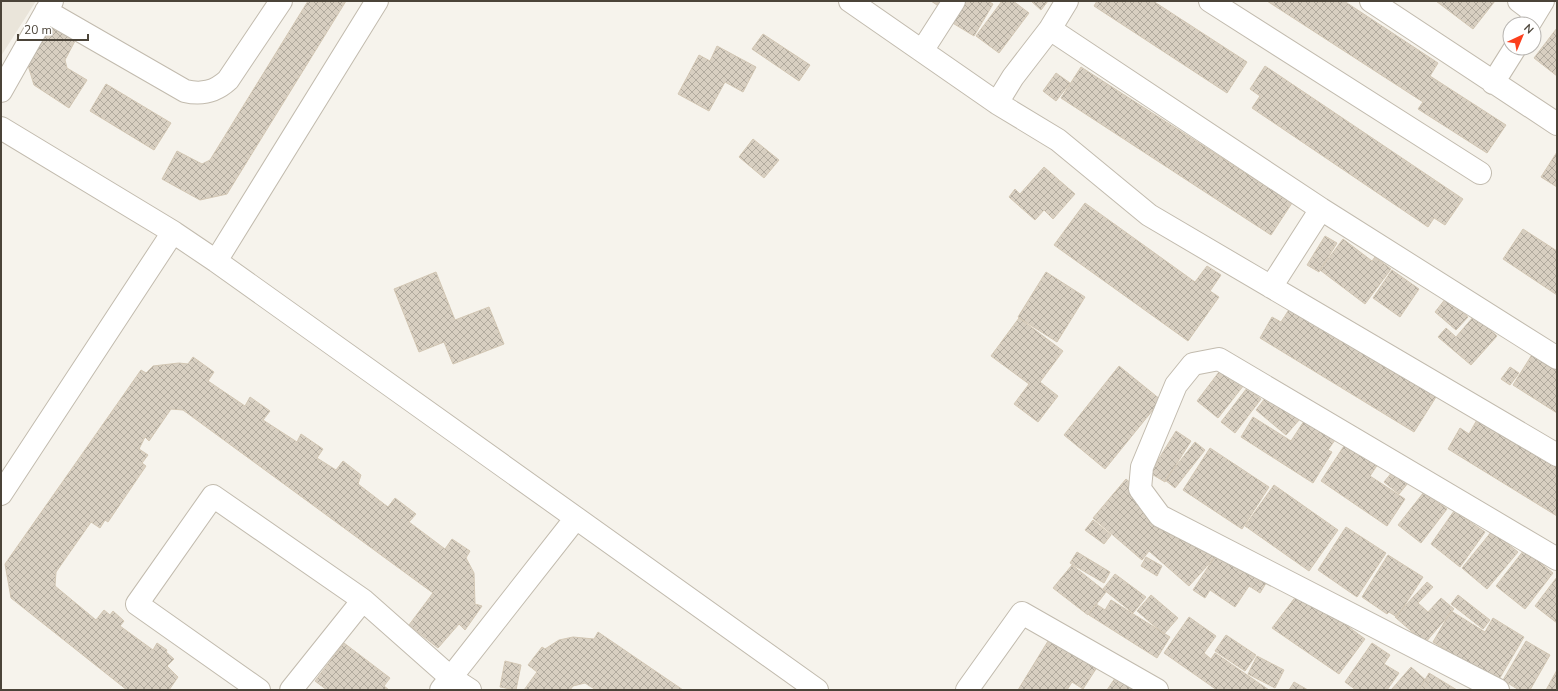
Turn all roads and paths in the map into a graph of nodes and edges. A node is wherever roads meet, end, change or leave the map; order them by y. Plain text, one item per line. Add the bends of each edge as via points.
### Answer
1 (281, 1) edge
2 (377, 1) edge
3 (850, 1) edge
4 (954, 1) edge
5 (1067, 1) edge
6 (1210, 1) edge
7 (1371, 1) edge
8 (49, 6) edge
9 (1050, 29) junction
10 (922, 51) junction
11 (1509, 56) edge
12 (1494, 83) junction
13 (1, 91) edge
14 (997, 103) junction
15 (1557, 124) edge
16 (1, 128) edge
17 (1480, 173) dead end
18 (1321, 209) junction
19 (172, 232) junction
20 (216, 261) junction
21 (1271, 287) junction
22 (1557, 358) edge
23 (1557, 455) edge
24 (1, 494) edge
25 (576, 518) junction
26 (1557, 559) edge
27 (363, 600) junction
28 (446, 684) edge
29 (259, 690) edge
30 (292, 690) edge
31 (470, 690) edge
32 (817, 690) edge
33 (967, 690) edge
34 (1157, 690) edge
35 (1498, 690) edge

1 - 8 street via 228,80 221,87 204,93 185,91
2 - 20 street
3 - 10 street
4 - 10 street
5 - 9 street
6 - 17 street
7 - 12 street
8 - 13 street
9 - 14 street via 1013,77
9 - 18 street
10 - 14 street
11 - 12 street
12 - 15 street
14 - 21 street via 1058,140 1149,215
16 - 19 street
18 - 21 street
18 - 22 street
19 - 20 street
19 - 24 street
20 - 25 street
21 - 23 street
25 - 28 street
25 - 32 street
26 - 35 street via 1219,359 1193,364 1176,385 1142,467 1140,489 1160,516
27 - 28 street
27 - 29 street via 212,496 137,604
27 - 30 street
28 - 31 street
33 - 34 street via 1022,613

